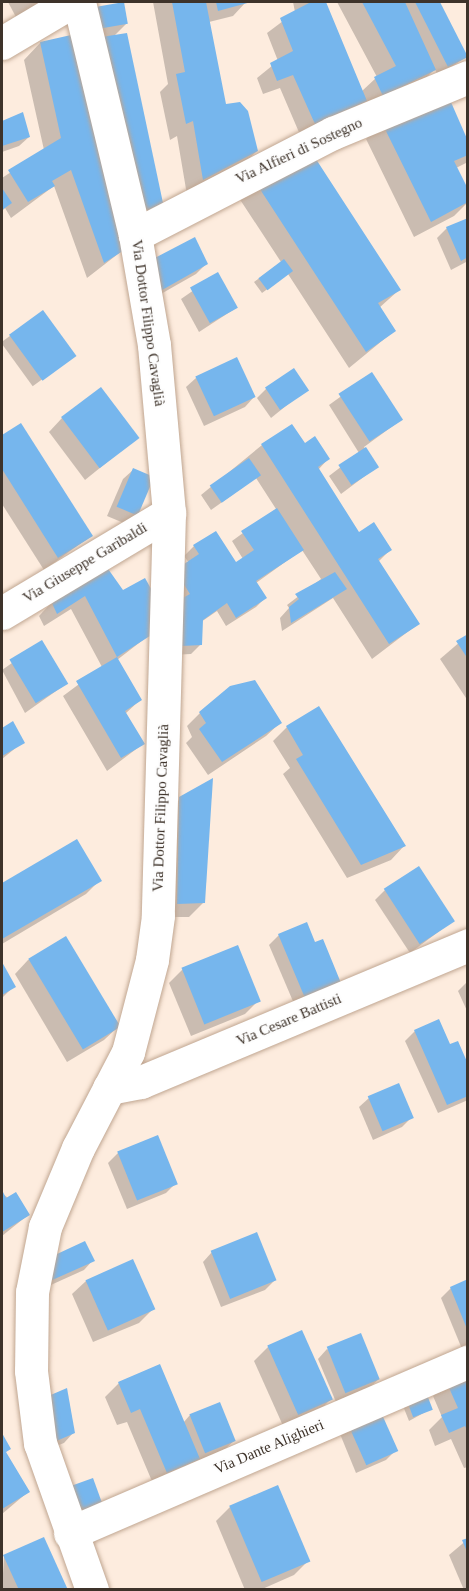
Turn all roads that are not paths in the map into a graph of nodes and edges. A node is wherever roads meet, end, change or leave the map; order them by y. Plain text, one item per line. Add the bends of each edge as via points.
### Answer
1 (71, 2) edge
2 (79, 2) edge
3 (2, 43) edge
4 (468, 77) edge
5 (135, 235) junction
6 (170, 513) junction
7 (2, 613) edge
8 (468, 945) edge
9 (109, 1088) junction
10 (468, 1362) edge
11 (70, 1533) junction
12 (92, 1590) edge

1 - 3 street
2 - 5 street, Via Dottor Filippo Cavaglià
4 - 5 street, Via Alfieri di Sostegno via 333,133
5 - 6 street, Via Dottor Filippo Cavaglià via 154,345
6 - 7 street, Via Giuseppe Garibaldi
6 - 9 street, Via Dottor Filippo Cavaglià via 158,916 142,1008 128,1052
8 - 9 street, Via Cesare Battisti via 141,1082
9 - 11 street, Via Dottor Filippo Cavaglià via 58,1191 37,1256 32,1292 31,1360 37,1420 51,1481
10 - 11 street, Via Dante Alighieri
11 - 12 street, Via Dottor Filippo Cavaglià

